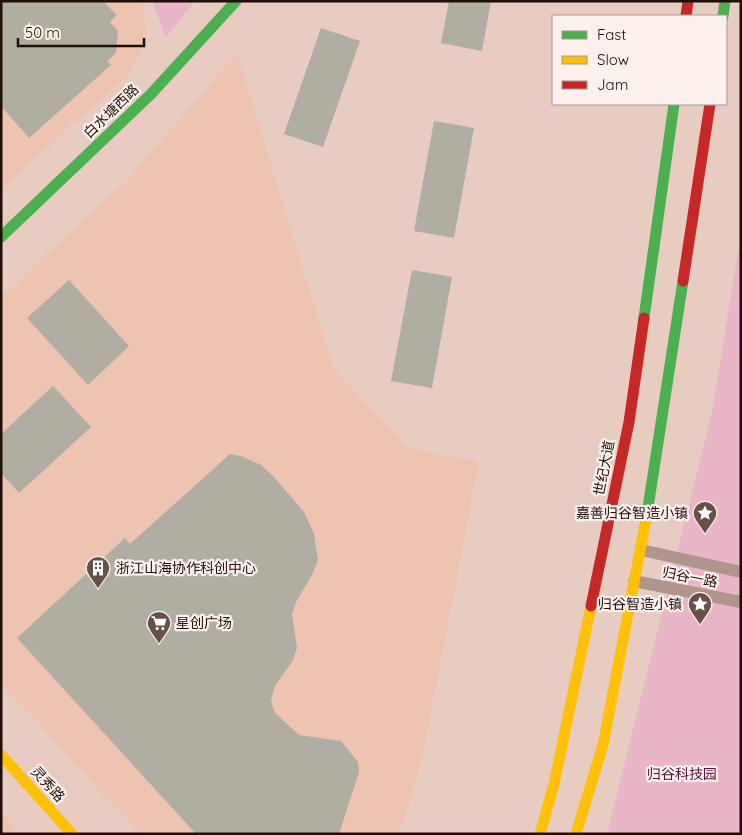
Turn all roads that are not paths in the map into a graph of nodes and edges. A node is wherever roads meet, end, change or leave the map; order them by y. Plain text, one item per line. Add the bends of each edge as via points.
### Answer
1 (236, 1) edge
2 (688, 1) edge
3 (725, 1) edge
4 (686, 15) edge
5 (723, 15) edge
6 (674, 105) edge
7 (710, 105) edge
8 (1, 237) edge
9 (641, 550) junction
10 (741, 572) edge
11 (634, 581) junction
12 (741, 602) edge
13 (1, 755) edge
14 (72, 834) edge
15 (540, 834) edge
16 (576, 834) edge

1 - 8 main road, 白水塘西路 via 150,94
2 - 4 main road
3 - 5 main road
6 - 15 main road, 世纪大道 via 629,422 556,775
7 - 9 main road
9 - 10 street, 归谷一路
9 - 11 main road
11 - 12 street, 归谷一路
11 - 16 main road via 603,745
13 - 14 main road, 灵秀路

